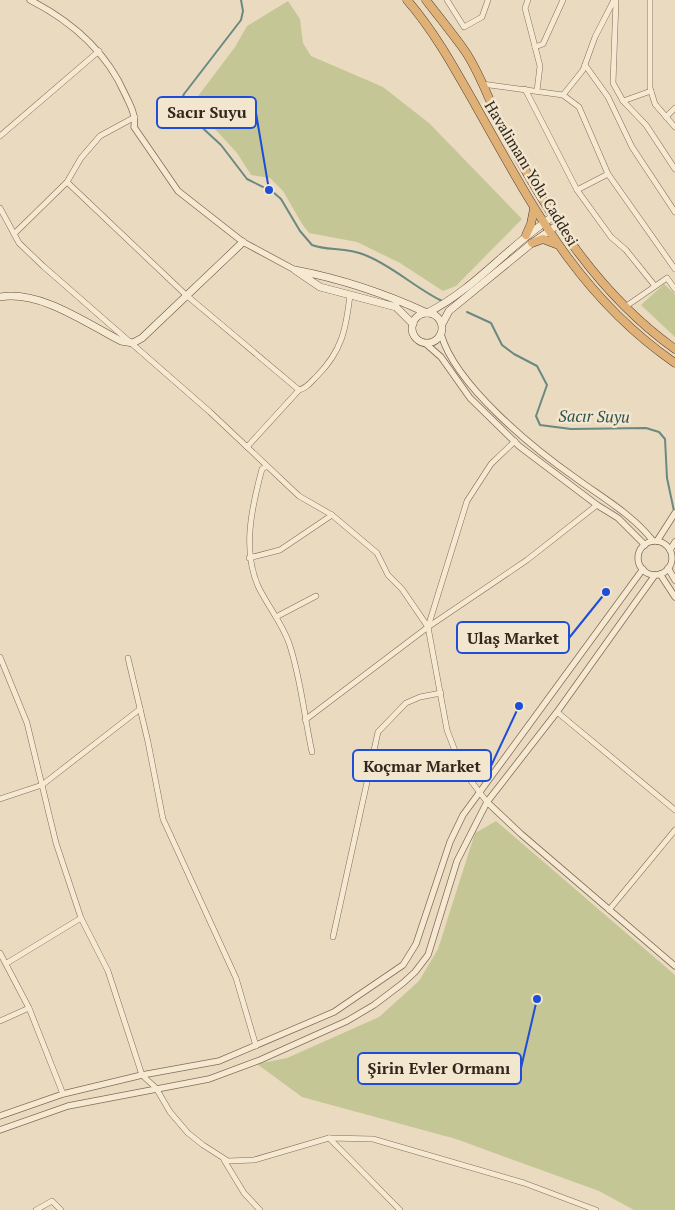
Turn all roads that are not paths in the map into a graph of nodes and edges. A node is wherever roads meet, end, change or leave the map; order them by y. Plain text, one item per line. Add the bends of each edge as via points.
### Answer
1 (30, 0) edge
2 (407, 0) edge
3 (426, 0) edge
4 (447, 0) edge
5 (488, 0) edge
6 (528, 0) edge
7 (563, 0) edge
8 (615, 0) edge
9 (650, 0) edge
10 (535, 47) junction
11 (99, 52) junction
12 (585, 65) junction
13 (481, 84) junction
14 (525, 89) junction
15 (537, 91) junction
16 (651, 91) junction
17 (563, 95) junction
18 (623, 101) junction
19 (675, 108) edge
20 (135, 117) junction
21 (666, 117) junction
22 (675, 127) edge
23 (0, 136) edge
24 (675, 169) edge
25 (608, 174) junction
26 (67, 182) junction
27 (577, 190) junction
28 (0, 208) edge
29 (534, 209) junction
30 (675, 210) edge
31 (554, 216) junction
32 (543, 223) junction
33 (559, 224) junction
34 (548, 232) junction
35 (14, 234) junction
36 (526, 235) junction
37 (243, 242) junction
38 (532, 243) junction
39 (557, 245) junction
40 (295, 270) junction
41 (675, 270) edge
42 (668, 278) junction
43 (655, 286) junction
44 (675, 289) edge
45 (186, 295) junction
46 (350, 295) junction
47 (0, 297) edge
48 (625, 307) junction
49 (427, 313) junction
50 (412, 324) junction
51 (442, 324) junction
52 (441, 334) junction
53 (133, 343) junction
54 (424, 343) junction
55 (675, 349) edge
56 (675, 363) edge
57 (299, 390) junction
58 (515, 442) junction
59 (247, 447) junction
60 (267, 466) junction
61 (597, 505) junction
62 (675, 513) edge
63 (332, 515) junction
64 (655, 541) junction
65 (675, 542) edge
66 (645, 545) junction
67 (670, 550) junction
68 (249, 558) junction
69 (668, 568) junction
70 (643, 569) junction
71 (657, 574) junction
72 (675, 580) edge
73 (316, 596) dead end
74 (675, 596) edge
75 (276, 617) junction
76 (428, 627) junction
77 (0, 657) edge
78 (128, 658) dead end
79 (441, 693) junction
80 (140, 709) junction
81 (557, 712) junction
82 (304, 720) junction
83 (312, 752) dead end
84 (42, 785) junction
85 (480, 792) junction
86 (0, 799) edge
87 (487, 802) junction
88 (675, 810) edge
89 (675, 830) edge
90 (610, 910) junction
91 (81, 918) junction
92 (333, 937) dead end
93 (0, 953) edge
94 (7, 963) junction
95 (675, 966) edge
96 (29, 1008) junction
97 (0, 1021) edge
98 (256, 1046) junction
99 (142, 1075) junction
100 (156, 1088) junction
101 (63, 1094) junction
102 (0, 1116) edge
103 (0, 1130) edge
104 (329, 1138) junction
105 (224, 1160) junction
106 (36, 1210) edge
107 (61, 1210) edge
108 (260, 1210) edge
109 (400, 1210) edge
110 (596, 1210) edge

1 - 11 street via 52,11
2 - 29 highway, Havalimanı Yolu Caddesi via 448,58
3 - 13 highway, Havalimanı Yolu Caddesi via 466,52
4 - 5 street via 464,26 482,18
6 - 10 street via 525,8
7 - 10 street via 543,44
8 - 12 street
8 - 18 street via 613,83
9 - 16 street
10 - 15 street via 540,66
11 - 20 street via 118,76
11 - 23 street
12 - 17 street
12 - 30 street via 608,97 632,147
13 - 14 street
13 - 31 highway, Havalimanı Yolu Caddesi via 505,134
14 - 15 street
14 - 27 street
15 - 17 street
16 - 18 street
16 - 21 street via 655,104
17 - 25 street via 579,107
18 - 24 street via 646,126
19 - 21 street
20 - 26 street via 100,136 81,158
20 - 37 street via 134,127 178,191
21 - 22 street
25 - 27 street
25 - 41 street
26 - 35 street
26 - 45 street
27 - 43 street via 611,237
28 - 35 street
29 - 32 highway, Havalimanı Yolu Caddesi
29 - 36 highway
31 - 32 main road
31 - 33 highway, Havalimanı Yolu Caddesi
32 - 34 highway, Havalimanı Yolu Caddesi
32 - 36 main road
33 - 34 main road
33 - 48 highway, Havalimanı Yolu Caddesi via 586,263
34 - 38 main road
34 - 39 highway, Havalimanı Yolu Caddesi
35 - 53 street via 43,266
36 - 49 main road via 453,298
37 - 40 street
37 - 45 main road
38 - 39 highway via 543,239
38 - 51 main road via 449,311
39 - 56 highway, Havalimanı Yolu Caddesi via 603,301 631,329
40 - 46 main road via 320,287
40 - 49 main road via 379,291
41 - 42 street
42 - 43 street
42 - 44 street
43 - 48 street
45 - 53 main road
45 - 57 street
46 - 50 main road via 396,307
46 - 57 street via 339,348 329,364
47 - 53 main road via 12,294 43,301 121,341
48 - 55 highway, Havalimanı Yolu Caddesi
49 - 50 main road via 418,316
49 - 51 main road via 436,316
50 - 54 main road via 416,338
51 - 52 main road
52 - 54 main road via 434,342
52 - 64 street via 456,365 480,396 540,450 616,506
53 - 59 street
54 - 58 street via 441,357 470,398
57 - 59 street
58 - 61 street
58 - 76 street via 491,464 467,501
59 - 60 street
60 - 63 street via 299,496
60 - 68 street via 262,469 256,490
61 - 66 street via 618,518
61 - 76 street via 527,560
62 - 64 street
63 - 68 street via 280,550
63 - 76 street via 377,553 388,576 402,589
64 - 66 street
64 - 67 street
65 - 67 street
66 - 70 street via 639,560
67 - 69 street via 672,559
68 - 75 street via 258,585
69 - 71 street
69 - 72 street
70 - 71 street
70 - 85 street
71 - 74 street
71 - 81 street
73 - 75 street
75 - 82 street via 289,643 301,690
76 - 79 street
76 - 82 street
77 - 84 street via 27,723
78 - 80 street
79 - 85 street via 447,730 462,768
79 - 92 street via 406,703 378,732
80 - 84 street
80 - 98 street via 163,819 236,978
81 - 87 street
81 - 88 street
82 - 83 street
84 - 86 street
84 - 91 street via 56,844
85 - 87 street
85 - 98 street via 463,815 450,842 416,944 403,965 334,1012
87 - 90 street
87 - 100 street via 457,861 428,955 416,972 374,1005 288,1049 209,1079
89 - 90 street
90 - 95 street
91 - 94 street
91 - 99 street via 108,970
93 - 94 street
94 - 96 street
96 - 97 street
96 - 101 street
98 - 99 street via 219,1060
99 - 100 street
99 - 101 street
100 - 103 street via 68,1106
100 - 105 street via 188,1133
101 - 102 street
104 - 105 street via 254,1160
104 - 109 street
104 - 110 street via 373,1139 524,1183
105 - 108 street via 244,1193
106 - 107 street via 52,1201

